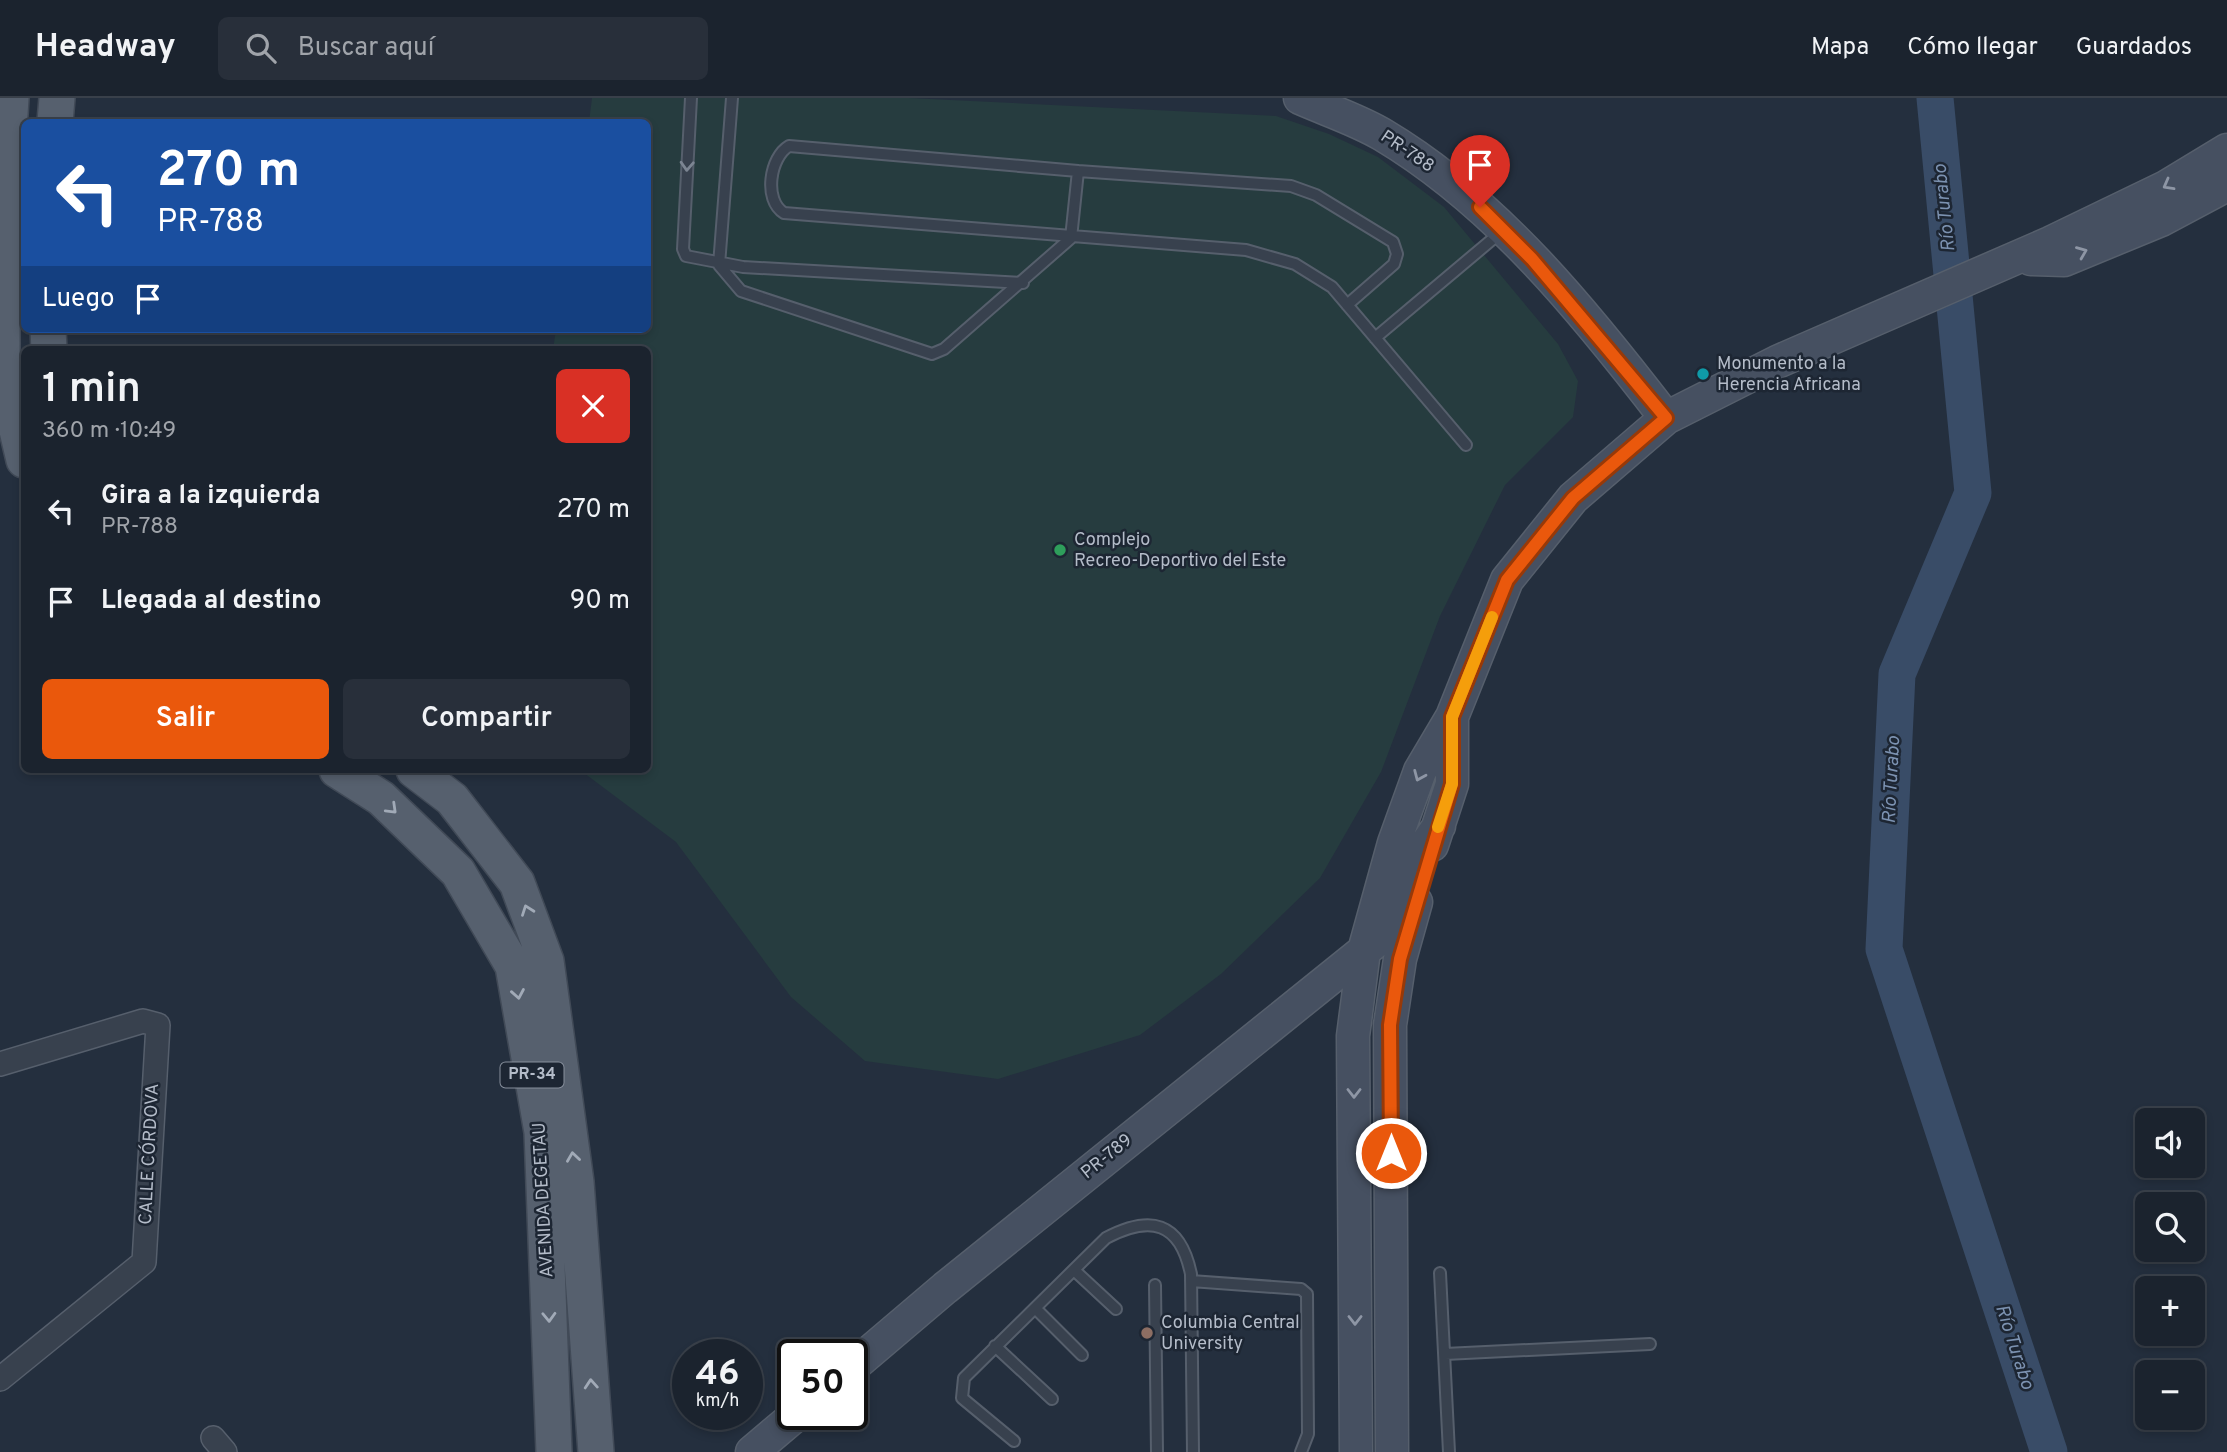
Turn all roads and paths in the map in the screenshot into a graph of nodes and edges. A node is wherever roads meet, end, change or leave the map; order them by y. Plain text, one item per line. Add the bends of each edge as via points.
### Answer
1 (11, 98) edge
2 (57, 98) edge
3 (691, 98) edge
4 (732, 98) edge
5 (1300, 98) edge
6 (55, 119) edge
7 (2227, 150) edge
8 (1078, 171) junction
9 (2227, 185) edge
10 (1503, 230) junction
11 (1071, 238) junction
12 (2016, 258) junction
13 (719, 265) junction
14 (1023, 284) junction
15 (1347, 305) junction
16 (1375, 338) junction
17 (1666, 418) junction
18 (1466, 445) dead end
19 (21, 447) edge
20 (1452, 717) junction
21 (342, 773) edge
22 (418, 773) edge
23 (1439, 826) junction
24 (1364, 951) junction
25 (1303, 999) junction
26 (1353, 1036) junction
27 (0, 1064) edge
28 (1391, 1230) junction
29 (1074, 1269) junction
30 (1440, 1273) dead end
31 (1191, 1281) junction
32 (1155, 1285) dead end
33 (1035, 1308) junction
34 (1116, 1309) dead end
35 (1650, 1343) dead end
36 (995, 1346) junction
37 (868, 1354) edge
38 (1445, 1354) junction
39 (1082, 1355) dead end
40 (0, 1379) edge
41 (1052, 1399) dead end
42 (778, 1430) edge
43 (1014, 1441) dead end
44 (554, 1452) edge
45 (596, 1452) edge
46 (752, 1452) edge
47 (1157, 1452) edge
48 (1193, 1452) edge
49 (1301, 1452) edge
50 (1356, 1452) edge
51 (1392, 1452) edge
52 (1450, 1452) edge

1 - 19 main road via 2,241 2,367
2 - 6 main road
3 -> 13 lane via 683,249 686,256
4 - 13 lane
5 - 10 main road, PR-788 / PR-788 via 1381,133 1441,175
7 -> 12 main road via 2166,187
8 - 11 lane
8 - 11 lane via 789,146 774,163 772,195 777,209 784,213
8 - 15 lane via 1291,186 1316,195 1393,242 1397,254 1394,264
12 -> 9 main road via 2064,260 2161,220
10 - 16 lane
10 - 17 main road, PR-788 / PR-788
11 - 14 lane
11 - 15 lane via 1246,250 1273,256 1314,274
12 - 17 main road via 1777,362
13 - 14 lane
13 - 14 lane via 741,291 932,354
15 - 16 lane
16 - 18 lane
17 - 20 main road via 1573,498 1507,580
20 - 23 main road via 1452,784
20 -> 24 main road via 1420,771
21 -> 44 main road, AVENIDA DEGETAU / PR-34 via 381,798 458,872 513,967 542,1132
45 -> 22 main road, AVENIDA DEGETAU / PR-34 via 576,1182 547,961 517,883 452,799
23 - 24 main road, PR-789 via 1416,859 1391,924
23 - 28 main road via 1400,959 1390,1025
24 - 25 main road, PR-789 / PR-789
24 - 26 main road
24 - 28 main road via 1375,973 1378,995 1378,1171 1380,1198
25 - 26 main road via 1324,1006
25 - 37 main road, PR-789 / PR-789
26 -> 50 main road
27 - 40 street, CALLE CÓRDOVA via 144,1021 158,1025 144,1262
28 - 51 main road
29 - 31 lane via 1106,1238 1128,1227 1150,1224 1178,1237 1186,1250
29 - 33 lane
29 - 34 lane
30 - 38 lane
31 - 48 lane
31 - 49 lane via 1301,1289 1307,1294 1308,1434
32 - 47 lane
33 - 36 lane
33 - 39 lane
35 - 38 lane
36 - 41 lane
36 - 43 lane via 964,1378 962,1398
38 - 52 lane
42 - 46 main road

